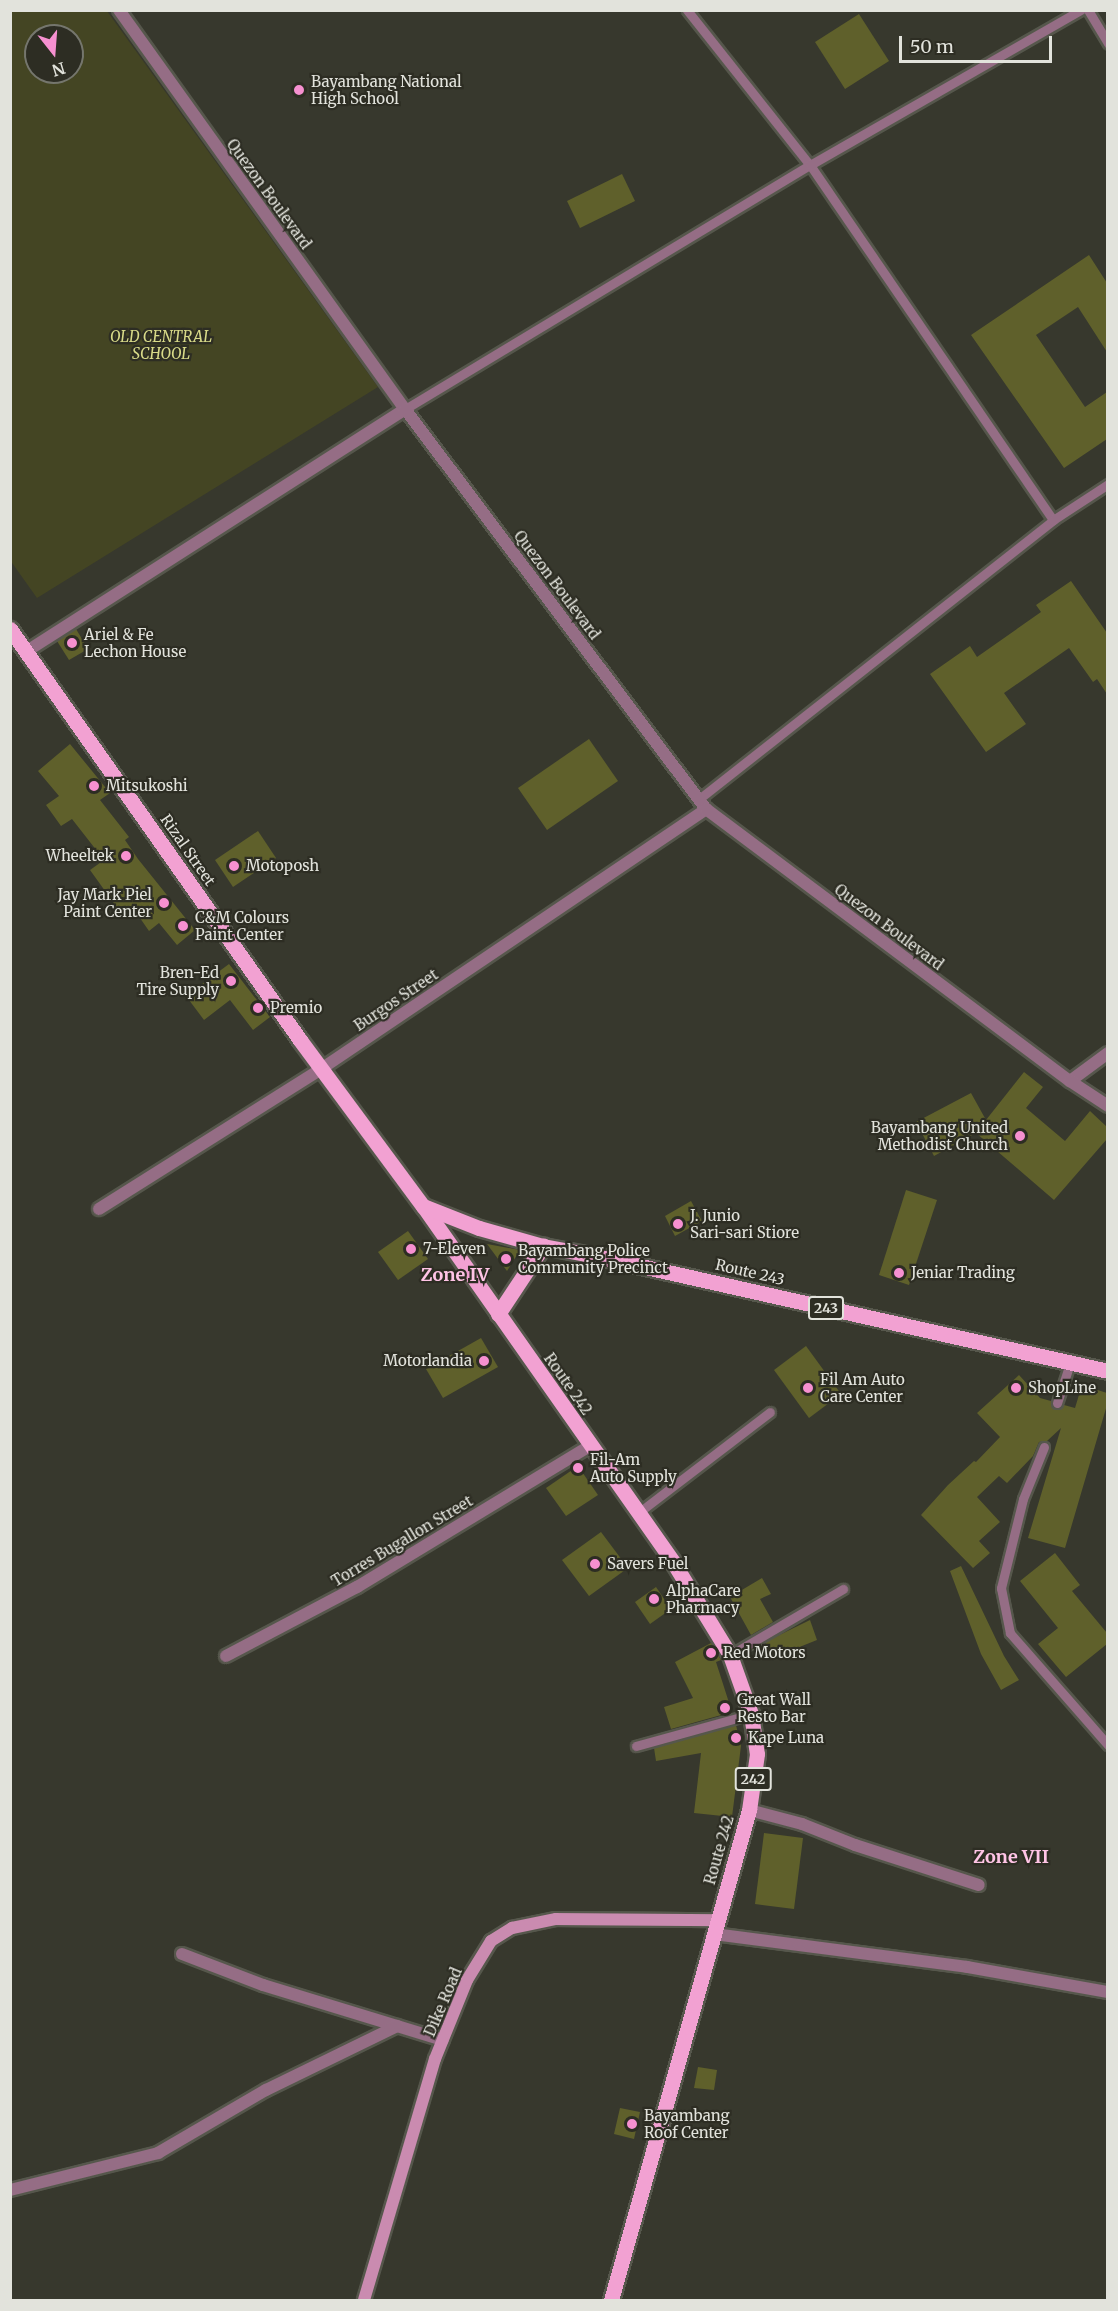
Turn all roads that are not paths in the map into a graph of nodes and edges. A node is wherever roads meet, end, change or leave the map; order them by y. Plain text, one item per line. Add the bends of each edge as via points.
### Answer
1 (119, 10) edge
2 (687, 10) edge
3 (1081, 10) edge
4 (1088, 10) edge
5 (1107, 43) edge
6 (810, 165) junction
7 (405, 409) junction
8 (1107, 484) edge
9 (1053, 520) junction
10 (12, 633) edge
11 (27, 651) junction
12 (702, 804) junction
13 (1107, 1053) edge
14 (321, 1070) junction
15 (1070, 1081) junction
16 (1107, 1106) edge
17 (423, 1206) junction
18 (99, 1209) dead end
19 (543, 1246) junction
20 (498, 1314) junction
21 (1070, 1363) junction
22 (1107, 1371) edge
23 (1058, 1403) dead end
24 (770, 1412) dead end
25 (590, 1446) junction
26 (1044, 1448) dead end
27 (638, 1513) junction
28 (843, 1589) dead end
29 (730, 1655) junction
30 (226, 1656) dead end
31 (751, 1714) junction
32 (1107, 1745) edge
33 (636, 1746) dead end
34 (749, 1810) junction
35 (980, 1886) dead end
36 (716, 1927) junction
37 (182, 1954) dead end
38 (1107, 1992) edge
39 (397, 2026) junction
40 (443, 2040) junction
41 (10, 2190) edge
42 (364, 2301) edge
43 (611, 2301) edge

1 - 7 street, Quezon Boulevard
2 - 6 lane
3 - 6 lane
4 - 5 lane
6 - 7 lane
6 - 9 lane
7 - 11 street
7 - 12 street, Quezon Boulevard
8 - 9 lane
9 - 12 lane
10 - 11 main road, Rizal Street / 242
11 - 14 main road, Rizal Street / 242
12 - 14 street, Burgos Street
12 - 15 street, Quezon Boulevard
13 - 15 street
14 - 17 main road, Rizal Street / 242
14 - 18 street, Burgos Street
15 - 16 street, Quezon Boulevard
17 - 19 main road, Route 243 / 243 via 479,1228
17 - 20 main road, Route 242 / 242
19 - 20 main road
19 - 21 main road, Route 243 / 243
20 - 25 main road, Route 242 / 242
21 - 22 main road, Route 243 / 243
21 - 23 lane
24 - 27 lane
25 - 27 main road, Route 242 / 242
25 - 30 street, Torres Bugallon Street via 357,1587
26 - 32 lane via 1023,1499 1001,1588 1010,1633
27 - 29 main road, Route 242 / 242 via 685,1580
28 - 29 lane
29 - 31 main road, Route 242 / 242
31 - 33 lane
31 - 34 main road, Route 242 / 242 via 757,1754
34 - 35 street via 802,1824
34 - 36 main road, Route 242 / 242
36 - 38 street
36 - 40 main road, Dike Road via 556,1919 512,1928 491,1941 467,1980
36 - 43 main road, Route 242 / 242
37 - 39 street via 263,1985
39 - 40 street
39 - 41 street via 266,2090 158,2152
40 - 42 main road, Dike Road

